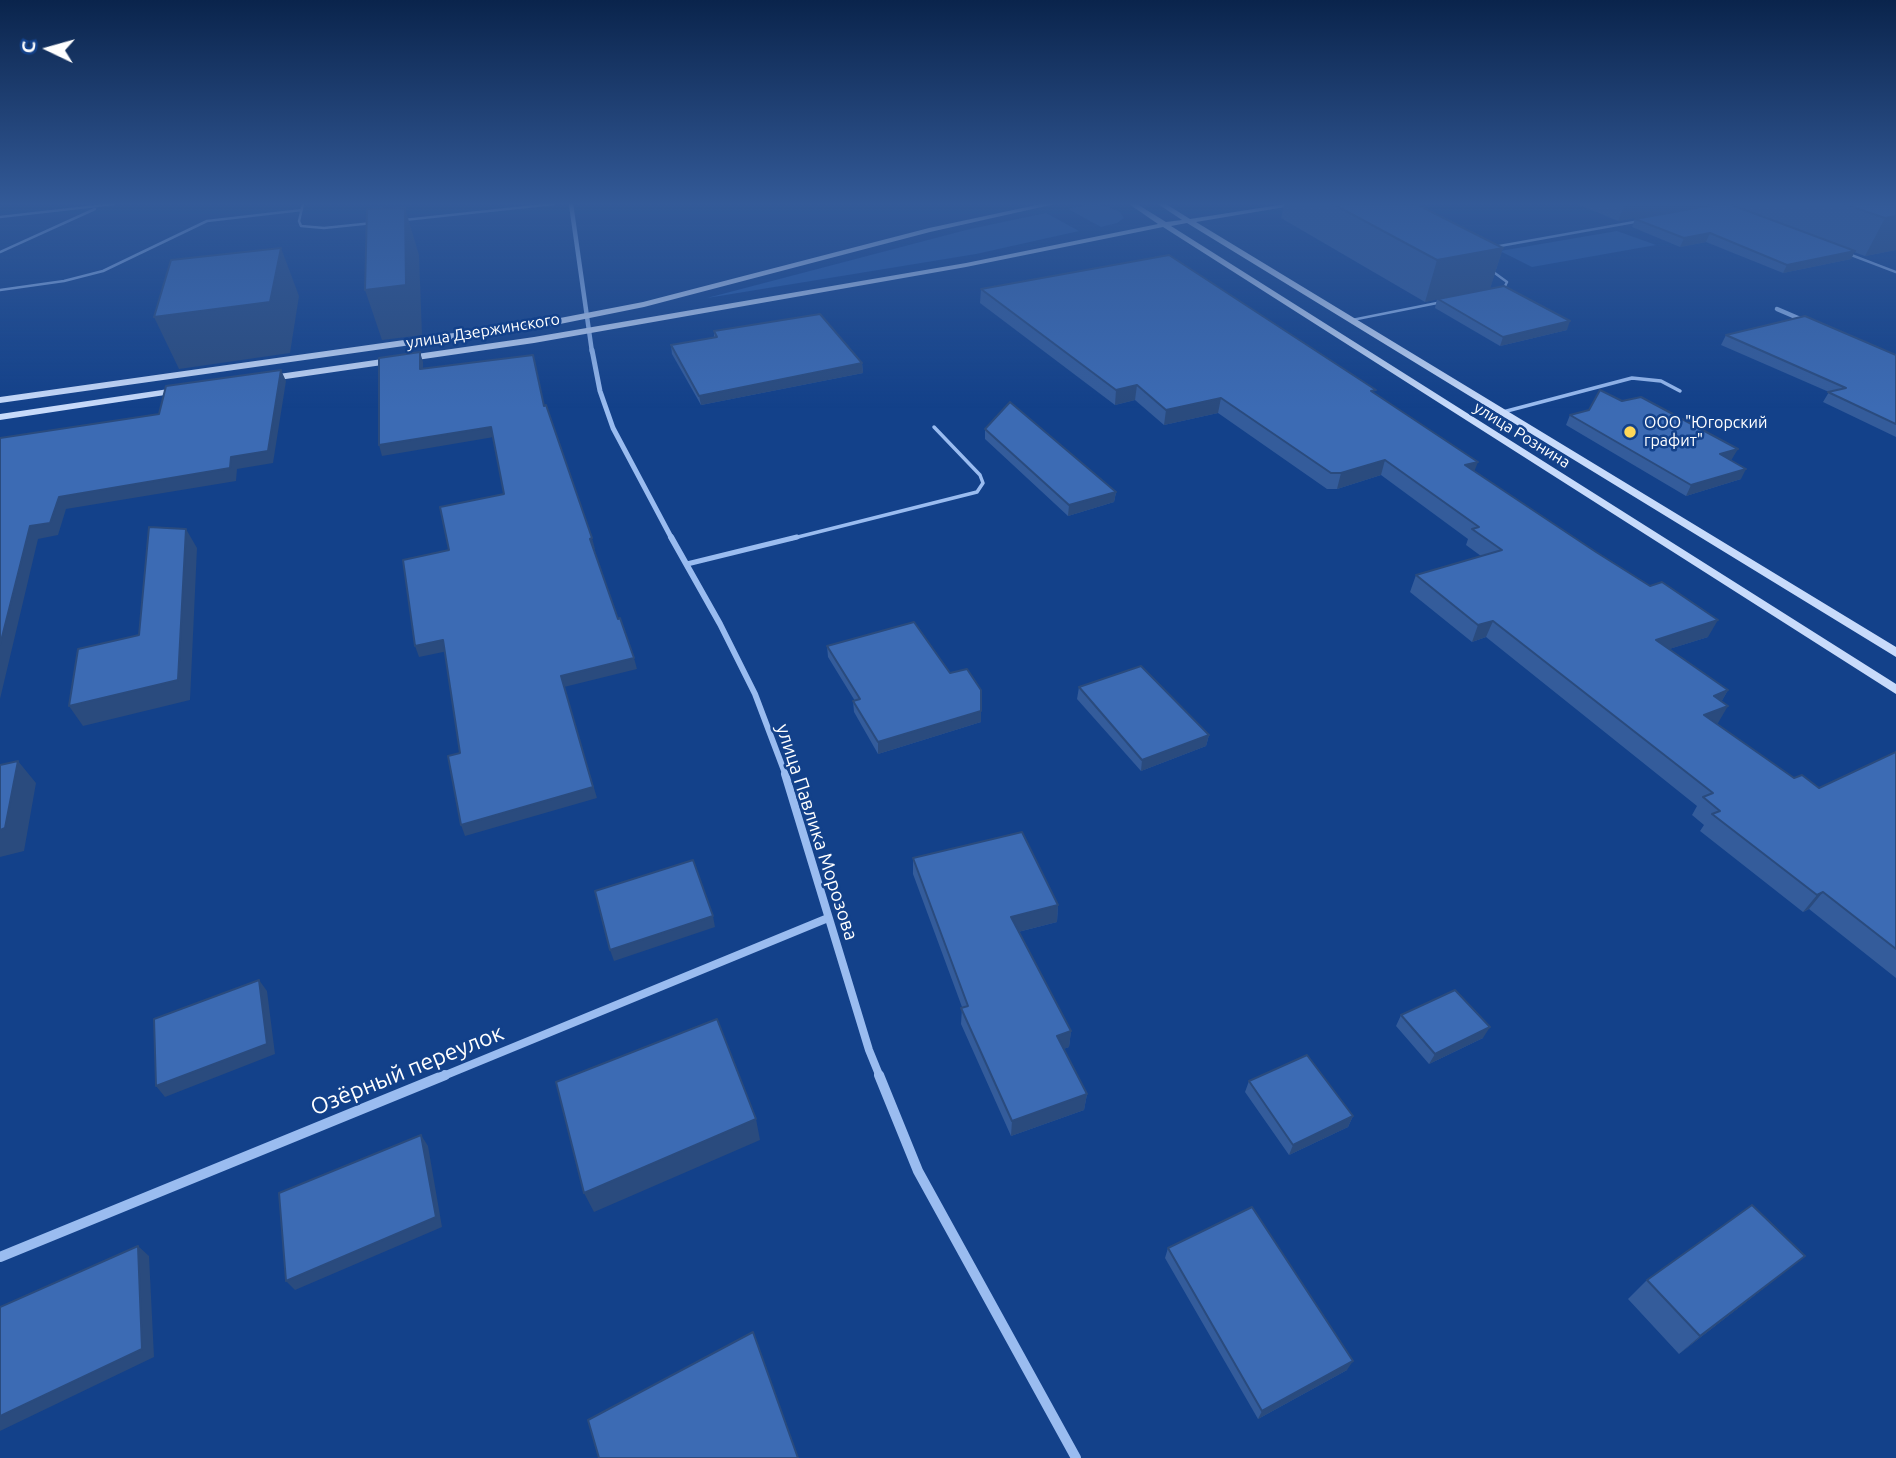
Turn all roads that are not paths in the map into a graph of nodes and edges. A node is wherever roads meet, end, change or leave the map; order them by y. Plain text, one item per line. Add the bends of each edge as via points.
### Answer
1 (99, 272) edge
2 (580, 272) edge
3 (770, 272) edge
4 (926, 272) edge
5 (1237, 272) edge
6 (1273, 272) edge
7 (1494, 272) edge
8 (0, 290) edge
9 (1500, 291) edge
10 (1446, 302) edge
11 (1777, 309) dead end
12 (586, 316) junction
13 (1352, 320) junction
14 (1813, 324) edge
15 (587, 331) junction
16 (249, 381) edge
17 (194, 389) edge
18 (1681, 391) dead end
19 (0, 400) edge
20 (1503, 412) junction
21 (0, 417) edge
22 (934, 427) dead end
23 (687, 564) junction
24 (1896, 653) edge
25 (1896, 690) edge
26 (828, 918) junction
27 (0, 1257) edge
28 (1076, 1458) edge

1 - 8 lane
2 - 12 street, улица Павлика Морозова
3 - 12 street, улица Дзержинского
4 - 15 street, улица Дзержинского
5 - 25 street, улица Рознина
6 - 13 street, улица Рознина
7 - 9 lane via 1507,282
10 - 13 lane
11 - 14 street
12 - 15 street, улица Павлика Морозова
12 - 19 street, улица Дзержинского
13 - 20 street, улица Рознина
15 - 16 street, улица Дзержинского
15 - 23 street, улица Павлика Морозова via 612,428
17 - 21 street
18 - 20 lane via 1641,377
20 - 24 street, улица Рознина
22 - 23 lane via 980,475 983,483 977,492
23 - 26 street, улица Павлика Морозова via 755,694 785,773
26 - 27 street, Озёрный переулок
26 - 28 street, улица Павлика Морозова via 869,1050 918,1171

